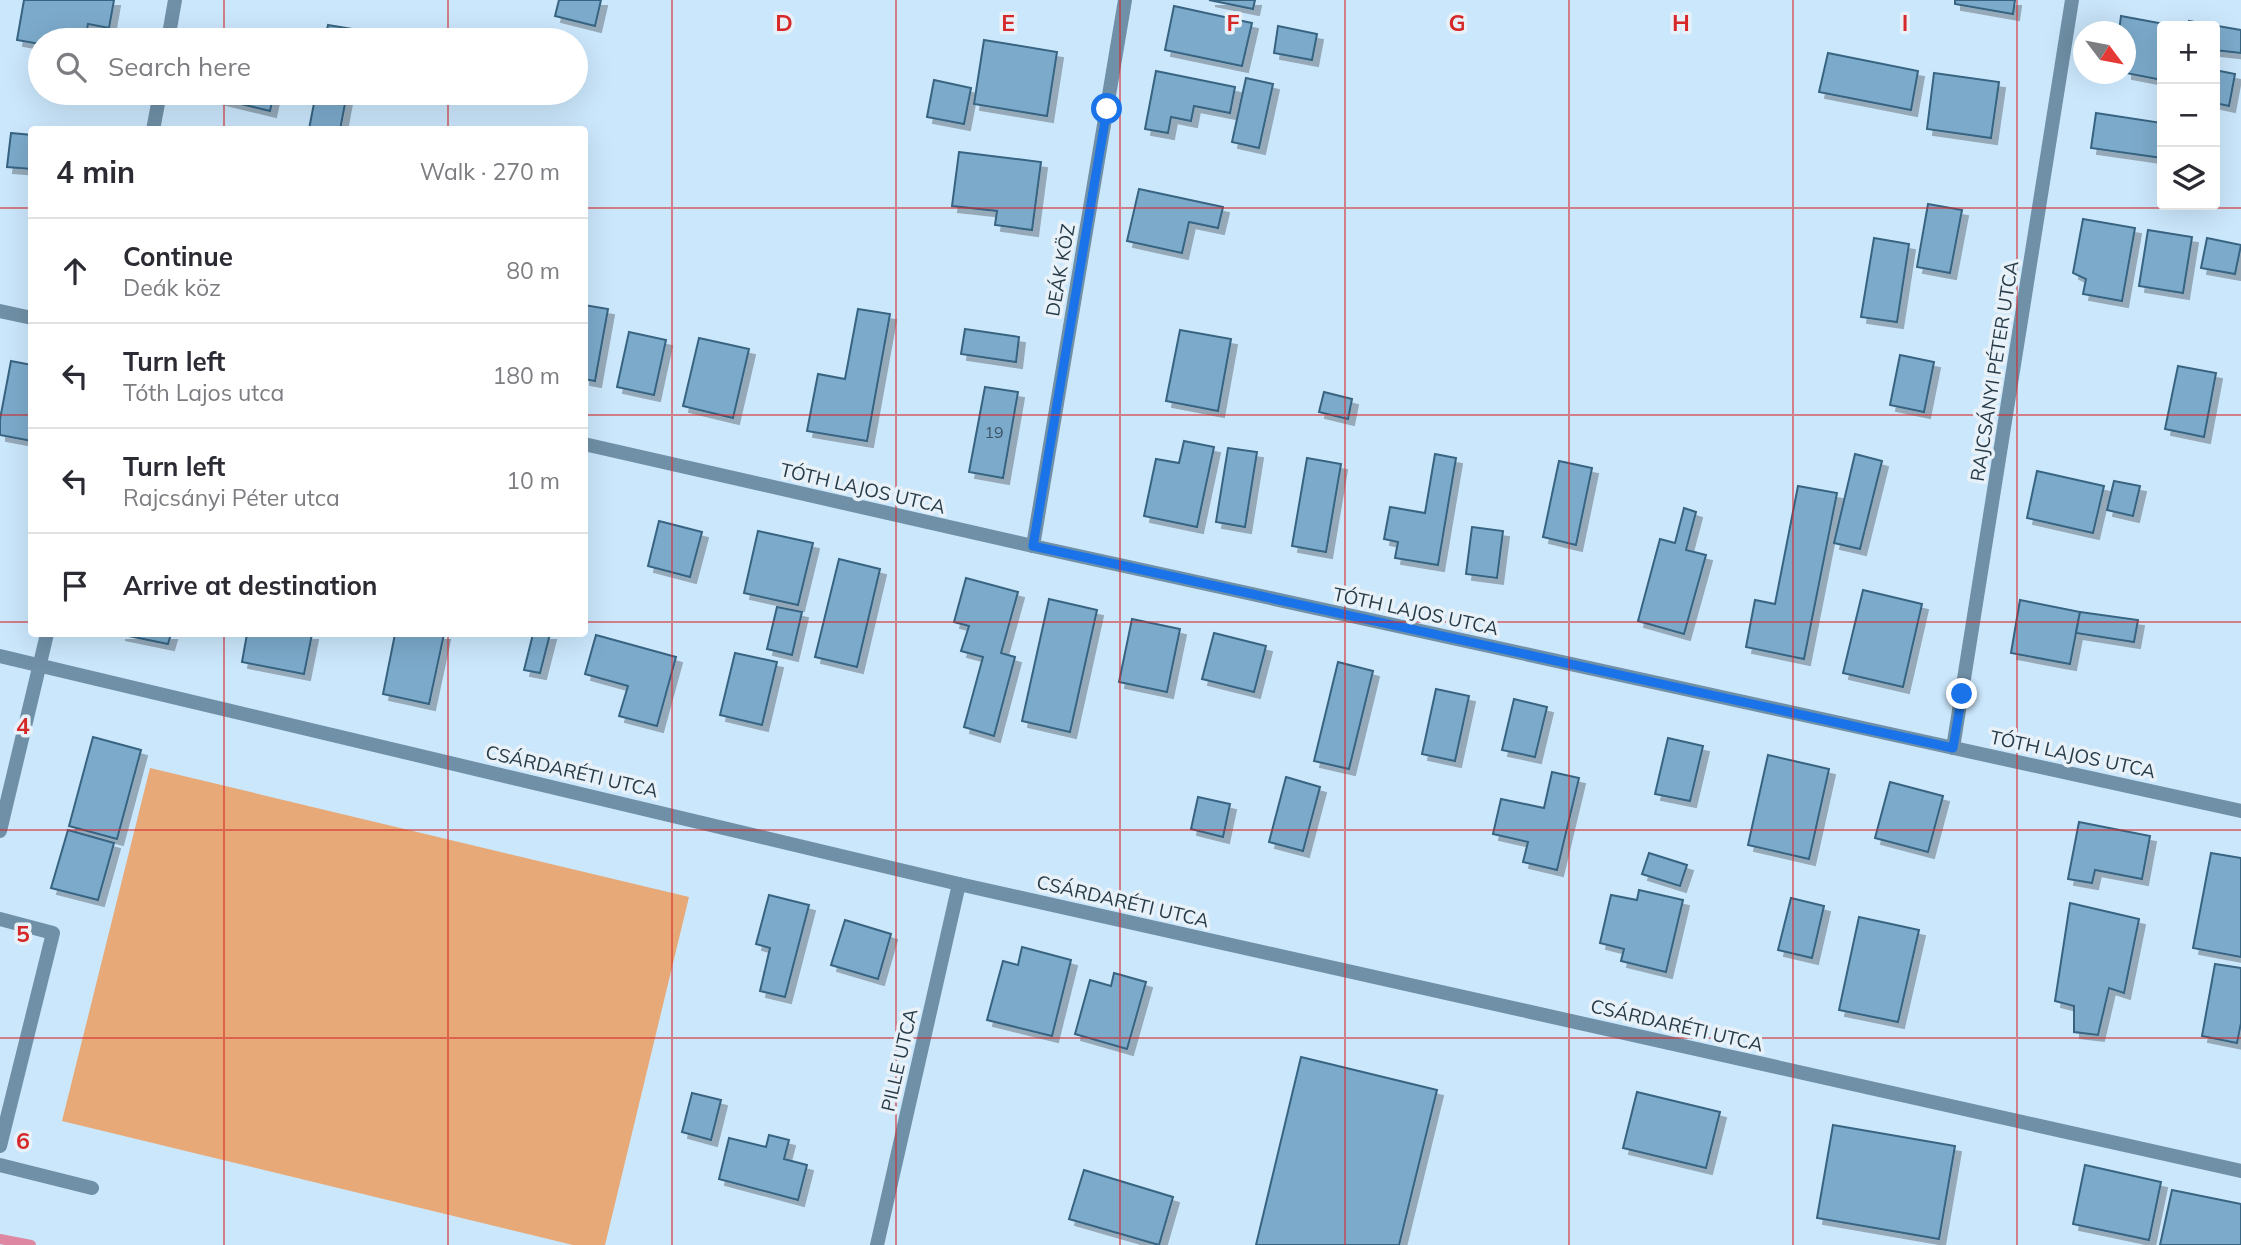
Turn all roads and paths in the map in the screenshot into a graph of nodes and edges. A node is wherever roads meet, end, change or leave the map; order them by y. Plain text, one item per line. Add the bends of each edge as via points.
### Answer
1 (175, 0) edge
2 (1125, 0) edge
3 (2072, 0) edge
4 (170, 28) edge
5 (157, 105) edge
6 (154, 126) edge
7 (0, 311) edge
8 (28, 317) edge
9 (588, 445) edge
10 (1033, 546) junction
11 (46, 637) edge
12 (0, 656) edge
13 (40, 664) junction
14 (1953, 748) junction
15 (2241, 811) edge
16 (0, 831) edge
17 (959, 884) junction
18 (0, 919) edge
19 (0, 1146) edge
20 (0, 1165) edge
21 (2241, 1171) edge
22 (92, 1188) dead end
23 (877, 1245) edge

1 - 4 street
2 - 10 street, DEÁK KÖZ
3 - 14 street, RAJCSÁNYI PÉTER UTCA
5 - 6 street
7 - 8 street
9 - 10 street, TÓTH LAJOS UTCA
10 - 14 street, TÓTH LAJOS UTCA
11 - 13 street
12 - 13 street, CSÁRDARÉTI UTCA
13 - 16 street
13 - 17 street, CSÁRDARÉTI UTCA
14 - 15 street, TÓTH LAJOS UTCA
17 - 21 street, CSÁRDARÉTI UTCA
17 - 23 street, PILLE UTCA
18 - 19 street via 53,933
20 - 22 street

